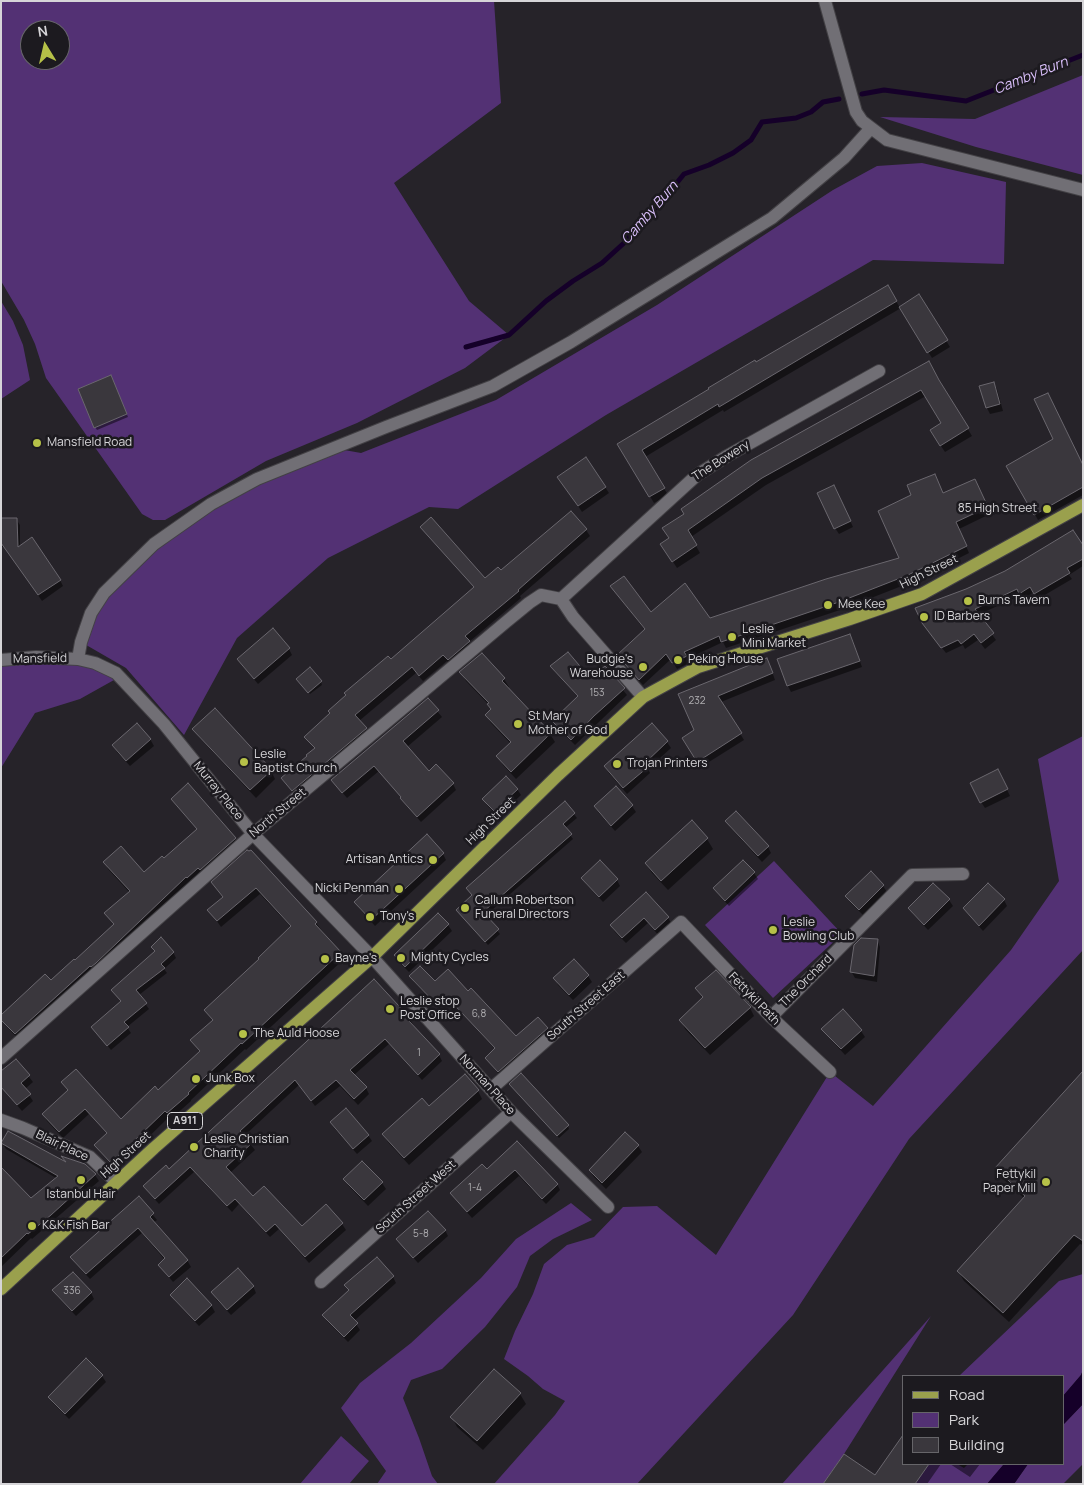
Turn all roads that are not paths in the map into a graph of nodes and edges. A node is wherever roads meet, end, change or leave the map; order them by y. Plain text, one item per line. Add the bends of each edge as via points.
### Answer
1 (825, 1) edge
2 (871, 128) junction
3 (1083, 190) edge
4 (879, 371) dead end
5 (1083, 505) edge
6 (561, 600) junction
7 (78, 659) junction
8 (1, 660) edge
9 (643, 696) junction
10 (253, 834) junction
11 (963, 874) dead end
12 (681, 922) joint
13 (372, 957) junction
14 (771, 1017) junction
15 (1, 1058) edge
16 (830, 1072) dead end
17 (491, 1089) junction
18 (512, 1112) junction
19 (1, 1120) edge
20 (116, 1182) junction
21 (608, 1207) dead end
22 (320, 1282) dead end
23 (1, 1289) edge

1 - 2 street via 856,112
2 - 3 street via 887,140
2 - 7 street via 844,158 772,218 562,347 493,386 257,478 203,509 154,544 104,593 91,612
4 - 6 street, The Bowery via 697,475
5 - 9 main road, High Street / A911 via 922,594 698,666
6 - 9 street
6 - 10 street, North Street via 541,595 529,602
7 - 8 street, Mansfield via 36,657
7 - 10 street, Murray Place via 116,673 164,724
9 - 13 main road, High Street / A911
10 - 13 street, Murray Place
10 - 15 street, North Street
11 - 14 street, The Orchard via 912,875
12 - 14 street, Fettykil Path
12 - 17 street, South Street East
13 - 17 street, Norman Place
13 - 20 main road, High Street / A911
14 - 16 street, Fettykil Path
17 - 18 street, Norman Place
18 - 21 street, Norman Place
18 - 22 street, South Street West
19 - 20 street, Blair Place via 90,1157
20 - 23 main road, High Street / A911

